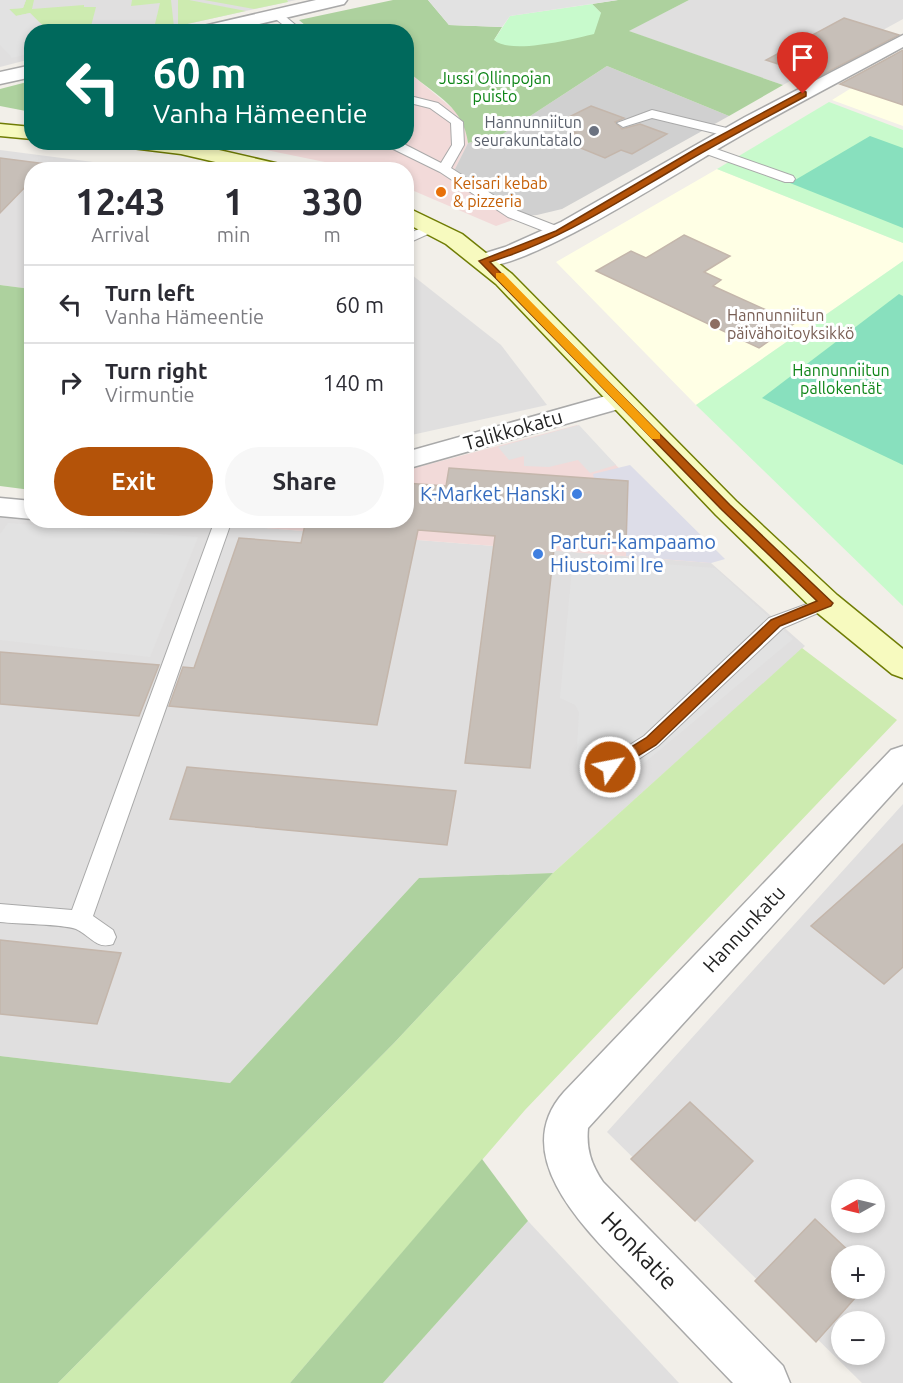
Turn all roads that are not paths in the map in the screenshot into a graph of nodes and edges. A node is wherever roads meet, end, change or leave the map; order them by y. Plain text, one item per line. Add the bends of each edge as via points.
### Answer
1 (336, 0) edge
2 (276, 14) junction
3 (234, 24) edge
4 (288, 24) edge
5 (903, 40) edge
6 (24, 73) edge
7 (0, 78) edge
8 (414, 98) edge
9 (623, 123) dead end
10 (0, 130) edge
11 (24, 132) edge
12 (731, 133) junction
13 (702, 148) junction
14 (203, 150) edge
15 (405, 150) edge
16 (250, 162) edge
17 (444, 169) junction
18 (789, 179) dead end
19 (414, 218) edge
20 (432, 227) junction
21 (559, 232) junction
22 (414, 236) edge
23 (484, 261) junction
24 (620, 400) junction
25 (414, 458) edge
26 (0, 507) edge
27 (24, 509) edge
28 (221, 528) edge
29 (826, 603) junction
30 (903, 666) edge
31 (903, 759) edge
32 (610, 767) dead end
33 (0, 913) edge
34 (80, 920) junction
35 (105, 937) dead end
36 (585, 1100) joint
37 (766, 1383) edge

1 - 2 street
2 - 3 street
2 - 4 lane
5 - 12 street
6 - 7 street
8 - 17 lane via 440,106 457,122 458,145
9 - 12 lane via 652,114
10 - 11 street
12 - 13 street
13 - 18 lane
13 - 21 street
14 - 16 street
15 - 17 lane
17 - 21 lane via 513,214
19 - 20 street
20 - 22 lane
20 - 23 street
21 - 23 street
23 - 24 street
24 - 25 street, Talikkokatu
24 - 29 street
26 - 27 street
28 - 34 lane
29 - 30 street
29 - 32 lane via 776,623 651,741
31 - 36 street, Hannunkatu
33 - 34 lane
34 - 35 lane
36 - 37 street, Honkatie via 569,1119 566,1132 576,1182

